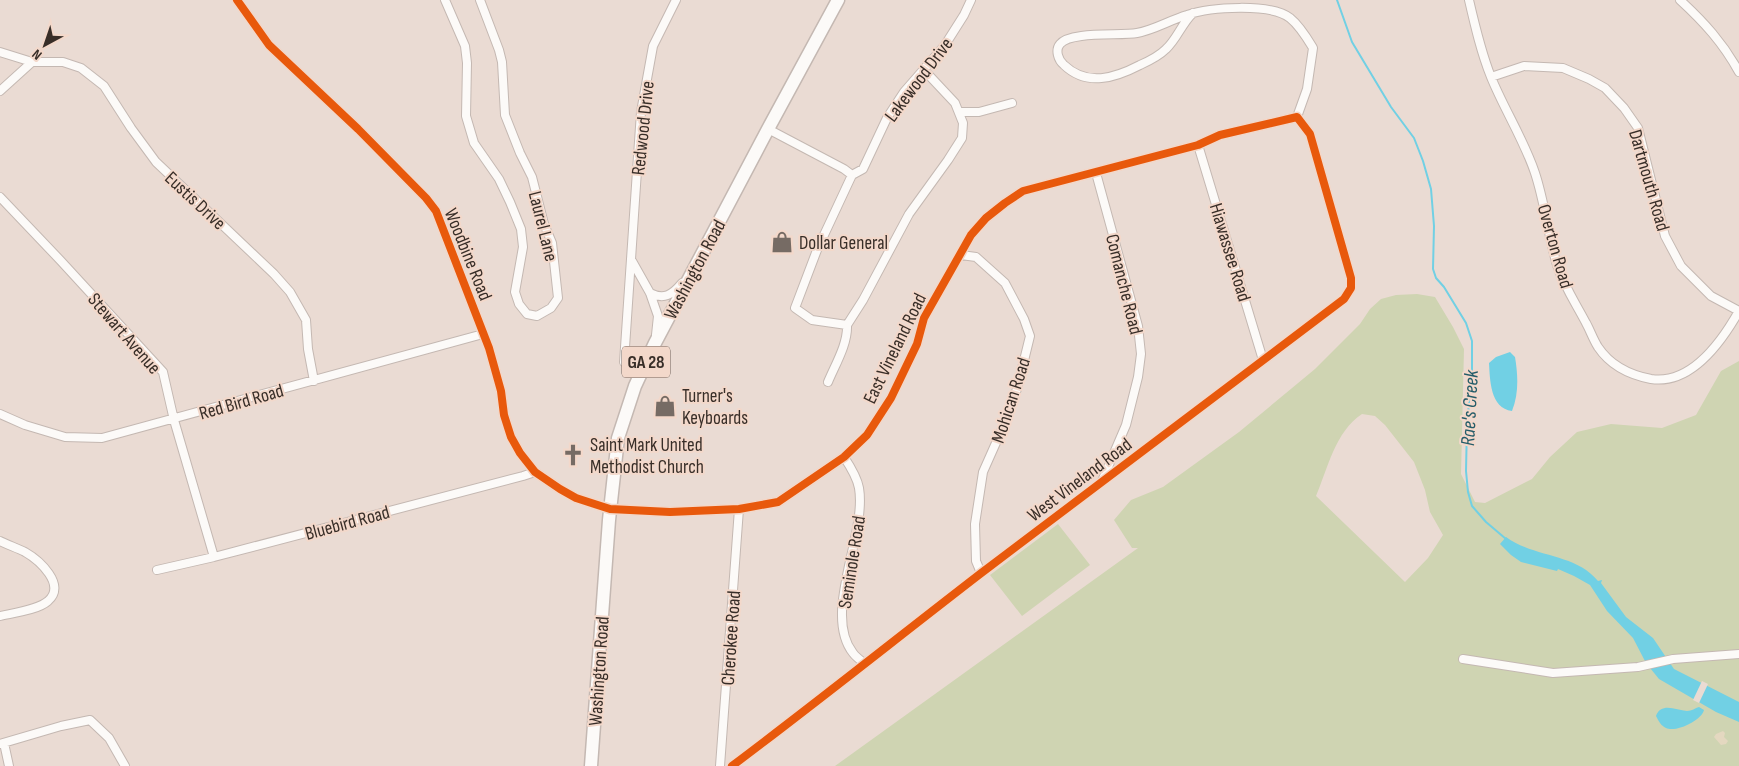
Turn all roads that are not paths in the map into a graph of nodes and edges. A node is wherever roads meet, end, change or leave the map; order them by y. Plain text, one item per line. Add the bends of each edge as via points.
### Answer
1 (237, 0) edge
2 (446, 0) edge
3 (480, 0) edge
4 (676, 0) edge
5 (838, 0) edge
6 (971, 0) edge
7 (1470, 0) edge
8 (1680, 0) edge
9 (1193, 13) junction
10 (0, 52) edge
11 (32, 62) junction
12 (924, 70) junction
13 (1739, 72) edge
14 (1491, 77) junction
15 (0, 91) edge
16 (1012, 103) dead end
17 (960, 112) junction
18 (1297, 117) junction
19 (768, 129) junction
20 (1198, 144) junction
21 (1096, 173) junction
22 (852, 175) junction
23 (0, 197) edge
24 (961, 255) junction
25 (632, 261) junction
26 (694, 270) junction
27 (650, 293) junction
28 (1739, 311) edge
29 (847, 325) junction
30 (483, 334) junction
31 (655, 343) junction
32 (1263, 360) junction
33 (624, 362) dead end
34 (314, 381) junction
35 (828, 382) dead end
36 (0, 414) edge
37 (174, 420) junction
38 (844, 457) junction
39 (535, 472) junction
40 (1102, 481) junction
41 (610, 509) junction
42 (739, 509) junction
43 (0, 541) edge
44 (214, 557) junction
45 (157, 570) dead end
46 (981, 573) junction
47 (0, 616) edge
48 (1739, 654) edge
49 (1463, 659) dead end
50 (864, 663) junction
51 (2, 743) edge
52 (9, 766) edge
53 (125, 766) edge
54 (592, 766) edge
55 (720, 766) edge
56 (732, 766) edge

1 - 30 street, Woodbine Road via 268,46 358,129 436,210
2 - 3 street, Laurel Lane via 465,46 466,116 474,143 506,194 521,229 523,247 515,292 527,314 537,316 552,308 558,298 552,243 532,177 506,115 502,62
4 - 25 street, Redwood Drive via 653,46 641,112
5 - 19 main road, Washington Road / GA 28
6 - 12 street, Lakewood Drive via 945,45
7 - 14 street, Overton Road via 1480,47
8 - 13 street via 1709,27
9 - 9 street via 1138,33 1066,39 1059,45 1060,62 1071,72 1082,76 1110,78 1161,54
9 - 18 street via 1238,7 1268,10 1289,17 1314,48 1307,89
10 - 11 street, Eustis Drive
11 - 15 street
11 - 34 street, Eustis Drive via 62,62 81,68 104,86 156,162 290,292 306,320
12 - 17 street
12 - 22 street, Lakewood Drive via 887,118 863,169
14 - 28 street, Dartmouth Road via 1524,66 1543,66 1562,68 1605,88 1638,128 1665,236 1681,266 1711,296
14 - 28 street, Overton Road via 1535,173 1551,242 1568,293 1610,361 1642,377 1672,378 1702,360
16 - 17 street via 986,111
17 - 29 street via 964,123 962,138 909,214
18 - 20 street, East Vineland Road
18 - 32 street, West Vineland Road via 1310,134 1351,278 1351,288 1344,299
19 - 22 street
19 - 26 main road, Washington Road / GA 28
20 - 21 street, East Vineland Road
20 - 32 street, Hiawassee Road
21 - 24 street, East Vineland Road via 1017,195 986,218 971,235
21 - 40 street, Comanche Road via 1138,326 1141,354 1126,425
22 - 29 street, Lakewood Drive via 817,250 795,308 812,320
23 - 37 street, Stewart Avenue via 163,372
24 - 38 street, East Vineland Road via 924,318 917,344 891,398 867,435
24 - 46 street, Mohican Road via 976,257 1005,283 1030,336 1017,389 983,472 974,524 976,561
25 - 27 street
25 - 33 street, Redwood Drive
26 - 27 street via 669,295 659,297
26 - 31 main road, Washington Road / GA 28
27 - 31 street via 658,316
29 - 35 street via 844,344
30 - 34 street, Red Bird Road
30 - 39 street, Woodbine Road via 495,368 511,436
31 - 41 main road, Washington Road / GA 28 via 635,386 618,438
32 - 40 street, West Vineland Road
34 - 37 street, Red Bird Road
36 - 37 street, Red Bird Road via 25,426 65,437 102,438
37 - 44 street, Stewart Avenue
38 - 42 street, East Vineland Road via 778,502
38 - 50 street, Seminole Road via 859,487 860,502 843,598 842,623 852,652
39 - 41 street, Woodbine Road via 576,498
39 - 44 street, Bluebird Road
40 - 46 street, West Vineland Road
41 - 42 street, East Vineland Road via 670,512
41 - 54 main road, Washington Road / GA 28
42 - 55 street, Cherokee Road
43 - 47 street via 38,562 51,576 54,585 54,593 48,601
44 - 45 street, Bluebird Road
46 - 50 street, West Vineland Road
48 - 49 street via 1673,659 1638,667 1553,673
50 - 56 street, West Vineland Road
51 - 52 street
51 - 53 street via 90,720 109,738

